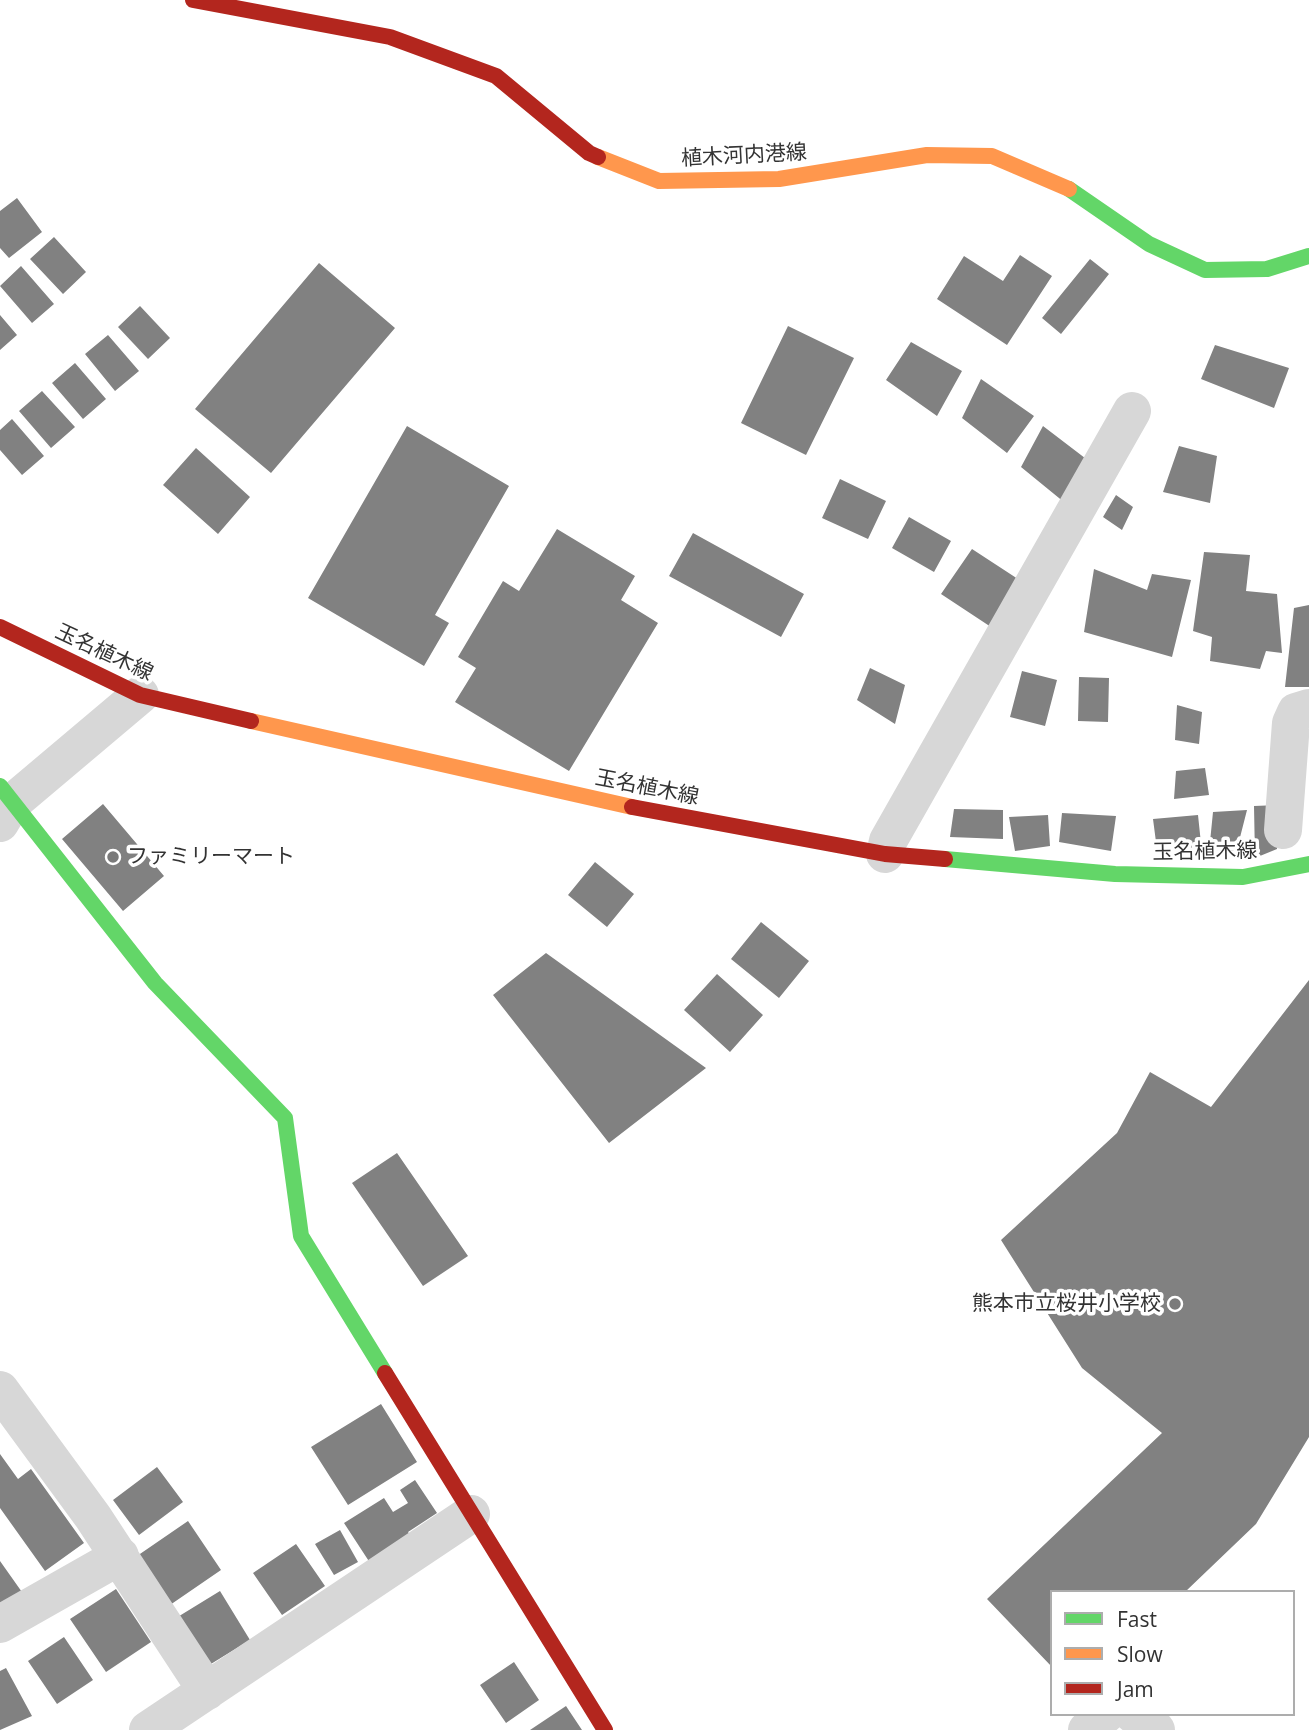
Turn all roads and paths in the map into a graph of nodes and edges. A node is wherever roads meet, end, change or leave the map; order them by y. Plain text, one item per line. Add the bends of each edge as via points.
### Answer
1 (193, 0) edge
2 (1309, 256) edge
3 (1132, 411) dead end
4 (0, 627) edge
5 (140, 695) junction
6 (1309, 708) edge
7 (4, 804) edge
8 (1283, 830) dead end
9 (885, 854) junction
10 (1309, 863) edge
11 (7, 1413) edge
12 (471, 1514) junction
13 (120, 1556) junction
14 (0, 1624) edge
15 (207, 1691) junction
16 (1104, 1716) edge
17 (1141, 1716) edge
18 (148, 1730) edge
19 (605, 1730) edge
20 (1087, 1730) edge
21 (1156, 1730) edge

1 - 2 main road, 植木河内港線 via 390,37 496,76 589,153 659,181 779,179 927,155 992,156 1070,190 1150,244 1205,270 1267,269
3 - 9 street via 888,841
4 - 5 main road, 玉名植木線
5 - 7 street
5 - 9 main road, 玉名植木線 via 589,799
6 - 8 street via 1296,712 1291,723
7 - 12 main road via 155,983 285,1118 301,1236
9 - 10 main road, 玉名植木線 via 1128,874 1243,877
11 - 13 street
12 - 15 street
12 - 19 main road
13 - 14 street
13 - 15 street
15 - 18 street
16 - 20 street
17 - 21 street

